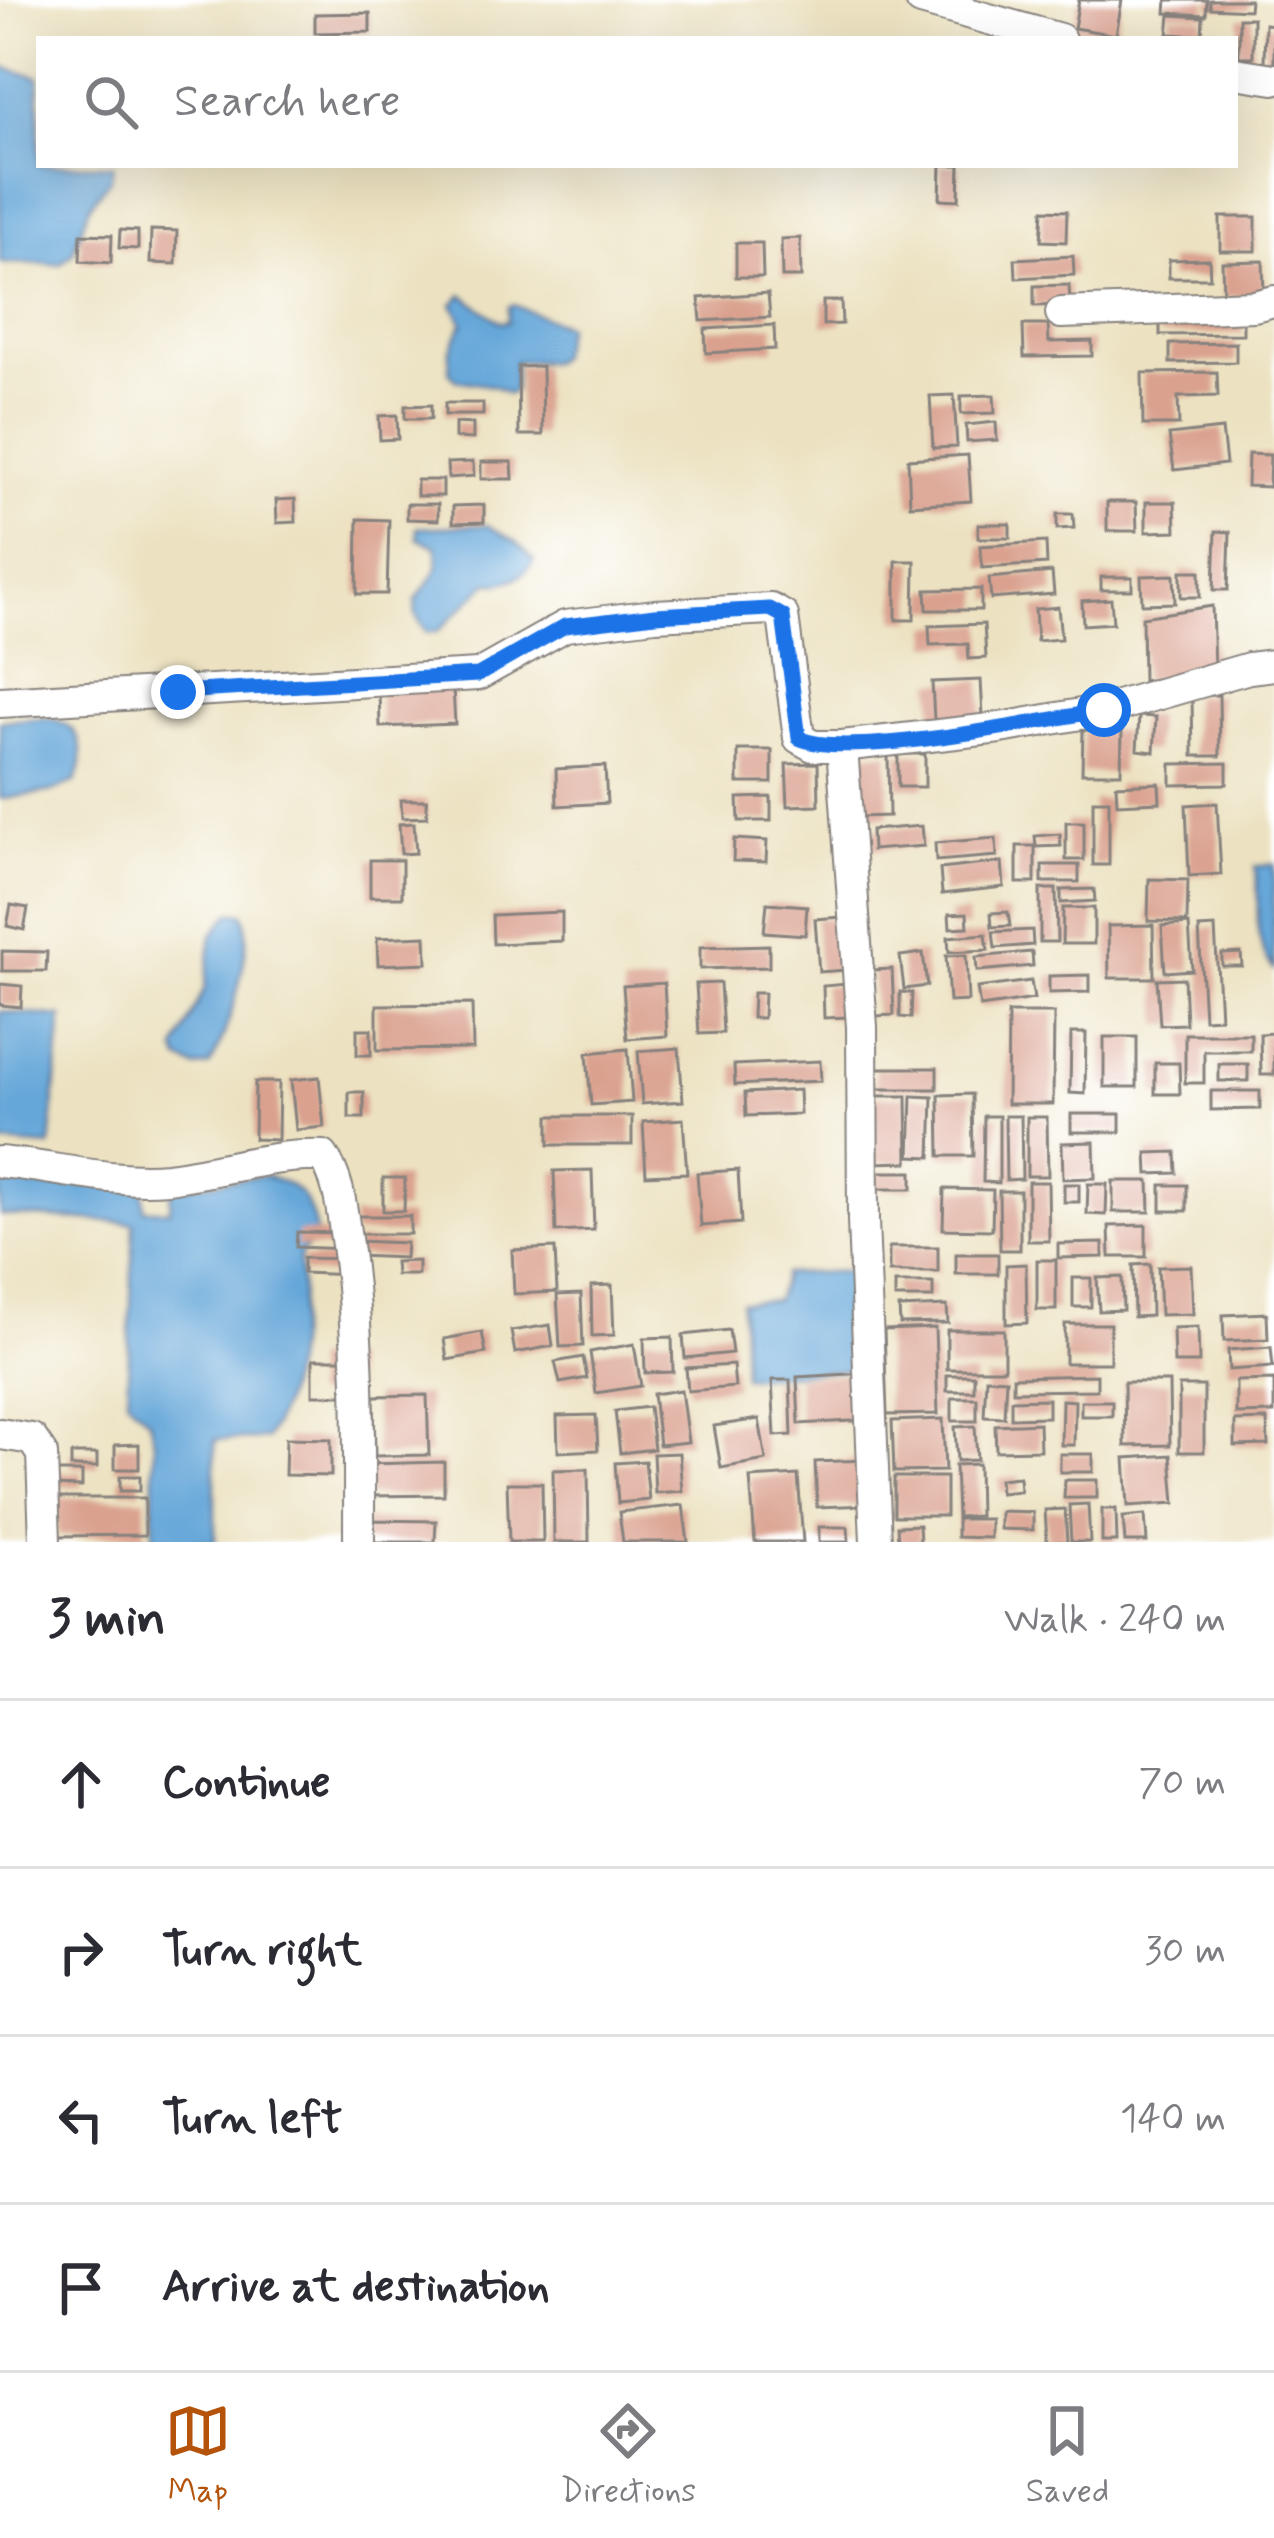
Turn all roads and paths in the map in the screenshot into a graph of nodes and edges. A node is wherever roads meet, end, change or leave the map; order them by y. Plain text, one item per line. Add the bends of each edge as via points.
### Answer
1 (920, 0) edge
2 (1049, 36) edge
3 (1238, 73) edge
4 (1274, 79) edge
5 (1274, 301) edge
6 (1061, 313) dead end
7 (1274, 665) edge
8 (0, 702) edge
9 (842, 746) junction
10 (0, 1162) edge
11 (0, 1434) edge
12 (45, 1542) edge
13 (359, 1542) edge
14 (876, 1542) edge

1 - 2 street
3 - 4 street
5 - 6 street
7 - 9 street via 1104,710
8 - 9 street via 478,675 565,626 770,609 783,616 799,738
9 - 14 street via 862,1028
10 - 13 street via 162,1178 323,1156 340,1200 353,1292
11 - 12 street via 32,1439 42,1454

